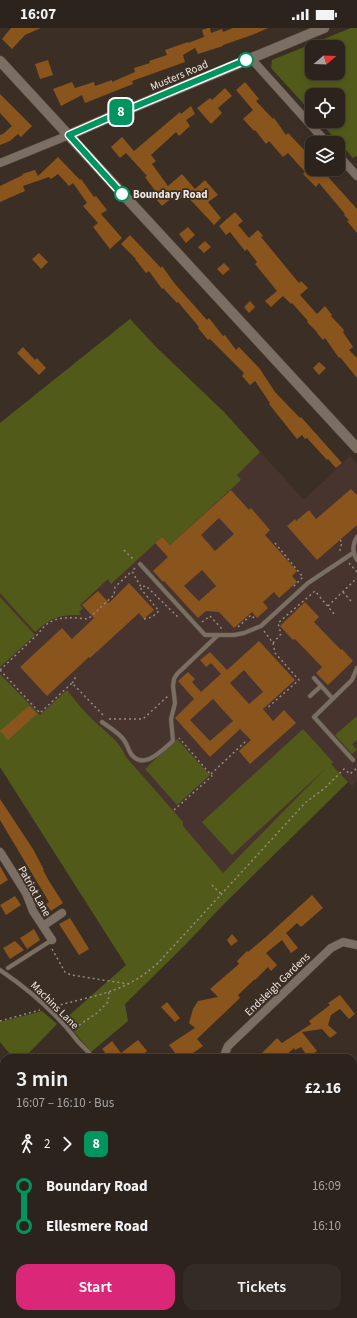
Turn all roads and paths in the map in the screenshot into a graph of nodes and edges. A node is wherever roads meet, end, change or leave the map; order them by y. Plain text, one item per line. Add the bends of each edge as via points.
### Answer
1 (324, 28) edge
2 (253, 57) junction
3 (0, 60) edge
4 (69, 135) junction
5 (321, 136) edge
6 (345, 162) edge
7 (0, 163) edge
8 (356, 172) edge
9 (357, 448) edge
10 (357, 537) edge
11 (275, 543) dead end
12 (124, 550) dead end
13 (353, 552) junction
14 (357, 560) edge
15 (140, 564) junction
16 (132, 571) junction
17 (357, 578) edge
18 (141, 587) junction
19 (288, 591) dead end
20 (343, 592) junction
21 (351, 601) dead end
22 (167, 606) dead end
23 (328, 606) junction
24 (335, 615) dead end
25 (144, 620) dead end
26 (257, 621) dead end
27 (196, 627) junction
28 (234, 631) dead end
29 (218, 635) junction
30 (224, 635) junction
31 (267, 636) dead end
32 (273, 643) junction
33 (275, 653) junction
34 (272, 655) dead end
35 (357, 668) edge
36 (0, 670) edge
37 (75, 674) dead end
38 (314, 678) dead end
39 (72, 683) junction
40 (321, 686) junction
41 (174, 691) junction
42 (310, 696) dead end
43 (333, 699) junction
44 (266, 709) dead end
45 (102, 722) dead end
46 (173, 734) junction
47 (248, 740) dead end
48 (353, 760) dead end
49 (357, 768) edge
50 (211, 774) junction
51 (174, 810) dead end
52 (0, 852) edge
53 (212, 885) dead end
54 (221, 894) junction
55 (62, 913) dead end
56 (43, 926) junction
57 (52, 940) junction
58 (357, 945) edge
59 (8, 968) dead end
60 (0, 970) edge
61 (129, 984) junction
62 (109, 992) junction
63 (48, 1008) junction
64 (0, 1021) edge
65 (70, 1031) junction
66 (89, 1054) edge
67 (225, 1054) edge

1 - 2 street, Musters Road
2 - 4 street, Musters Road
2 - 5 street via 255,63
3 - 4 street
4 - 7 street, Musters Road
4 - 9 street
6 - 8 street
10 - 13 lane
11 - 19 path via 303,577
12 - 15 path
13 - 14 lane
13 - 30 lane via 308,583 261,626 244,633
15 - 16 path
15 - 27 lane
16 - 18 path
16 - 36 path via 115,587 114,595 88,618 62,617 47,623 39,634
17 - 20 path
18 - 22 path via 146,586
18 - 25 path via 159,611
20 - 21 path
20 - 23 path
23 - 24 path
23 - 32 path via 315,590 278,623 281,634
26 - 28 path via 252,615
27 - 29 lane via 204,635
27 - 30 path via 210,616 224,631
29 - 30 lane
29 - 41 lane via 177,674 174,679
31 - 32 path
32 - 33 path
33 - 34 path
33 - 44 path via 299,680
35 - 43 lane via 352,680
36 - 39 path via 40,713
37 - 39 path
38 - 40 lane
39 - 41 path via 106,718 143,719
40 - 42 lane
40 - 43 lane
41 - 46 lane via 175,703 171,719
43 - 48 lane via 314,717
45 - 46 lane via 124,739 136,759 142,761 155,756 173,741
46 - 50 path
47 - 50 path
49 - 54 path via 350,774 344,769 306,802
50 - 51 path via 212,776
52 - 56 street, Patriot Lane
53 - 54 path
54 - 61 path via 158,963
55 - 56 street
56 - 57 street, Patriot Lane
57 - 59 lane
57 - 61 path via 52,948 65,972
58 - 67 street, Endsleigh Gardens via 343,942 331,948 228,1046
60 - 63 lane, Machins Lane
61 - 62 path
62 - 63 path
62 - 65 path via 108,1002
63 - 64 path
63 - 65 lane, Machins Lane
65 - 66 lane, Machins Lane

